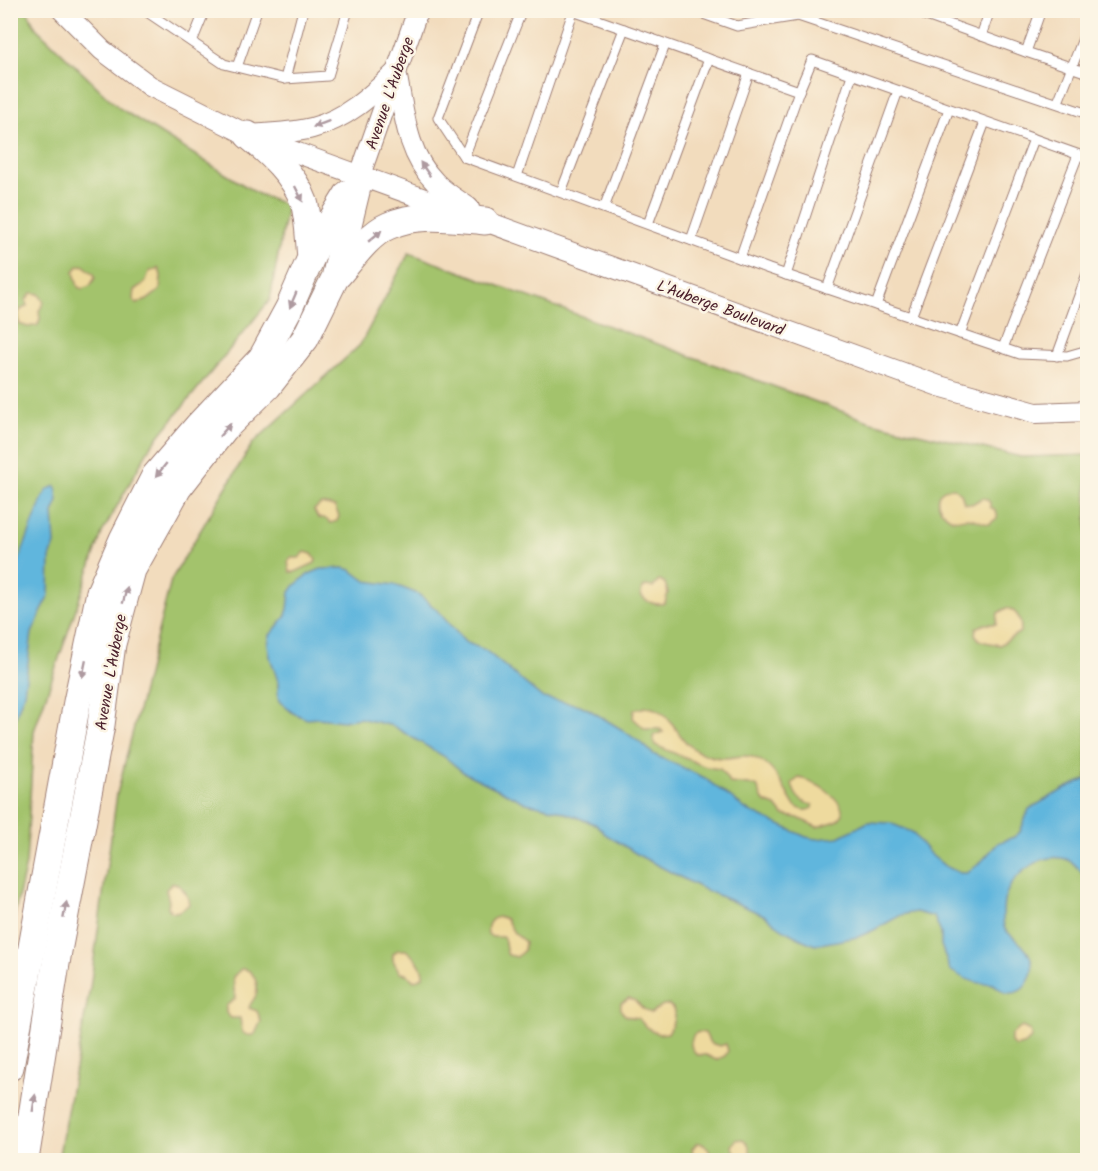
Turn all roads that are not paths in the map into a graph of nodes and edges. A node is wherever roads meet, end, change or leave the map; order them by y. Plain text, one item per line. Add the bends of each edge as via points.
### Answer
1 (62, 10) edge
2 (144, 10) edge
3 (205, 10) edge
4 (256, 10) edge
5 (303, 10) edge
6 (348, 10) edge
7 (418, 10) edge
8 (479, 10) edge
9 (522, 10) edge
10 (692, 10) edge
11 (910, 10) edge
12 (990, 10) edge
13 (1041, 10) edge
14 (572, 11) edge
15 (794, 13) edge
16 (155, 14) edge
17 (1088, 26) edge
18 (624, 29) junction
19 (981, 36) junction
20 (192, 42) junction
21 (665, 45) junction
22 (1026, 52) junction
23 (710, 59) junction
24 (237, 67) junction
25 (1070, 68) junction
26 (396, 72) junction
27 (749, 73) junction
28 (1088, 73) edge
29 (852, 75) junction
30 (285, 79) junction
31 (800, 91) junction
32 (898, 91) junction
33 (1058, 102) junction
34 (949, 109) junction
35 (1088, 114) edge
36 (985, 122) junction
37 (248, 135) junction
38 (1034, 139) junction
39 (1083, 156) edge
40 (464, 157) junction
41 (360, 175) junction
42 (517, 176) junction
43 (561, 192) junction
44 (603, 208) junction
45 (485, 220) junction
46 (648, 224) junction
47 (691, 240) junction
48 (311, 258) junction
49 (740, 258) junction
50 (1088, 272) edge
51 (786, 275) junction
52 (335, 278) junction
53 (827, 289) junction
54 (876, 305) junction
55 (911, 317) junction
56 (960, 334) junction
57 (1003, 348) junction
58 (1088, 350) edge
59 (1057, 356) junction
60 (1088, 411) edge
61 (10, 1067) edge
62 (24, 1161) edge

1 - 37 street, L'Auberge Boulevard via 102,50 150,86
2 - 16 lane
3 - 20 lane
4 - 24 lane
5 - 30 lane
6 - 30 lane via 328,76
7 - 26 street, Avenue L'Auberge
8 - 40 lane via 438,118
9 - 40 lane
10 - 15 lane via 737,26
11 - 19 lane
12 - 19 lane
13 - 22 lane
14 - 18 lane
14 - 42 lane
15 - 33 lane
16 - 20 lane
17 - 25 lane
18 - 21 lane
18 - 43 lane
19 - 22 lane
20 - 24 lane via 225,64
21 - 23 lane
21 - 44 lane
22 - 25 lane
23 - 27 lane
23 - 46 lane
24 - 30 lane
25 - 28 lane
25 - 33 lane
26 -> 37 street via 361,104 337,118 311,128
26 - 41 street, Avenue L'Auberge
45 -> 26 street via 434,182 417,157 407,134
27 - 31 lane
27 - 47 lane
29 - 31 lane via 812,60
29 - 32 lane
29 - 51 lane
31 - 49 lane
32 - 34 lane
32 - 53 lane
33 - 35 lane
34 - 36 lane
34 - 54 lane
36 - 38 lane
36 - 55 lane
37 - 41 street, L'Auberge Boulevard
37 -> 48 street via 274,156 304,202
38 - 39 lane
38 - 56 lane
39 - 57 lane
40 - 42 lane
41 - 45 street, L'Auberge Boulevard
41 - 48 street, Avenue L'Auberge
41 - 52 street, Avenue L'Auberge
42 - 43 lane
43 - 44 lane
44 - 46 lane
52 -> 45 street via 387,226 420,217
45 - 60 street, L'Auberge Boulevard via 939,386 1036,412
46 - 47 lane
47 - 49 lane
48 -> 61 street, Avenue L'Auberge via 290,308 262,358 155,476 100,592
49 - 51 lane
50 - 59 lane
51 - 53 lane
62 -> 52 street, Avenue L'Auberge via 112,644 132,570 178,488 224,429 268,386 305,339
53 - 54 lane
54 - 55 lane
55 - 56 lane
56 - 57 lane
57 - 59 lane via 1020,354
58 - 59 lane

